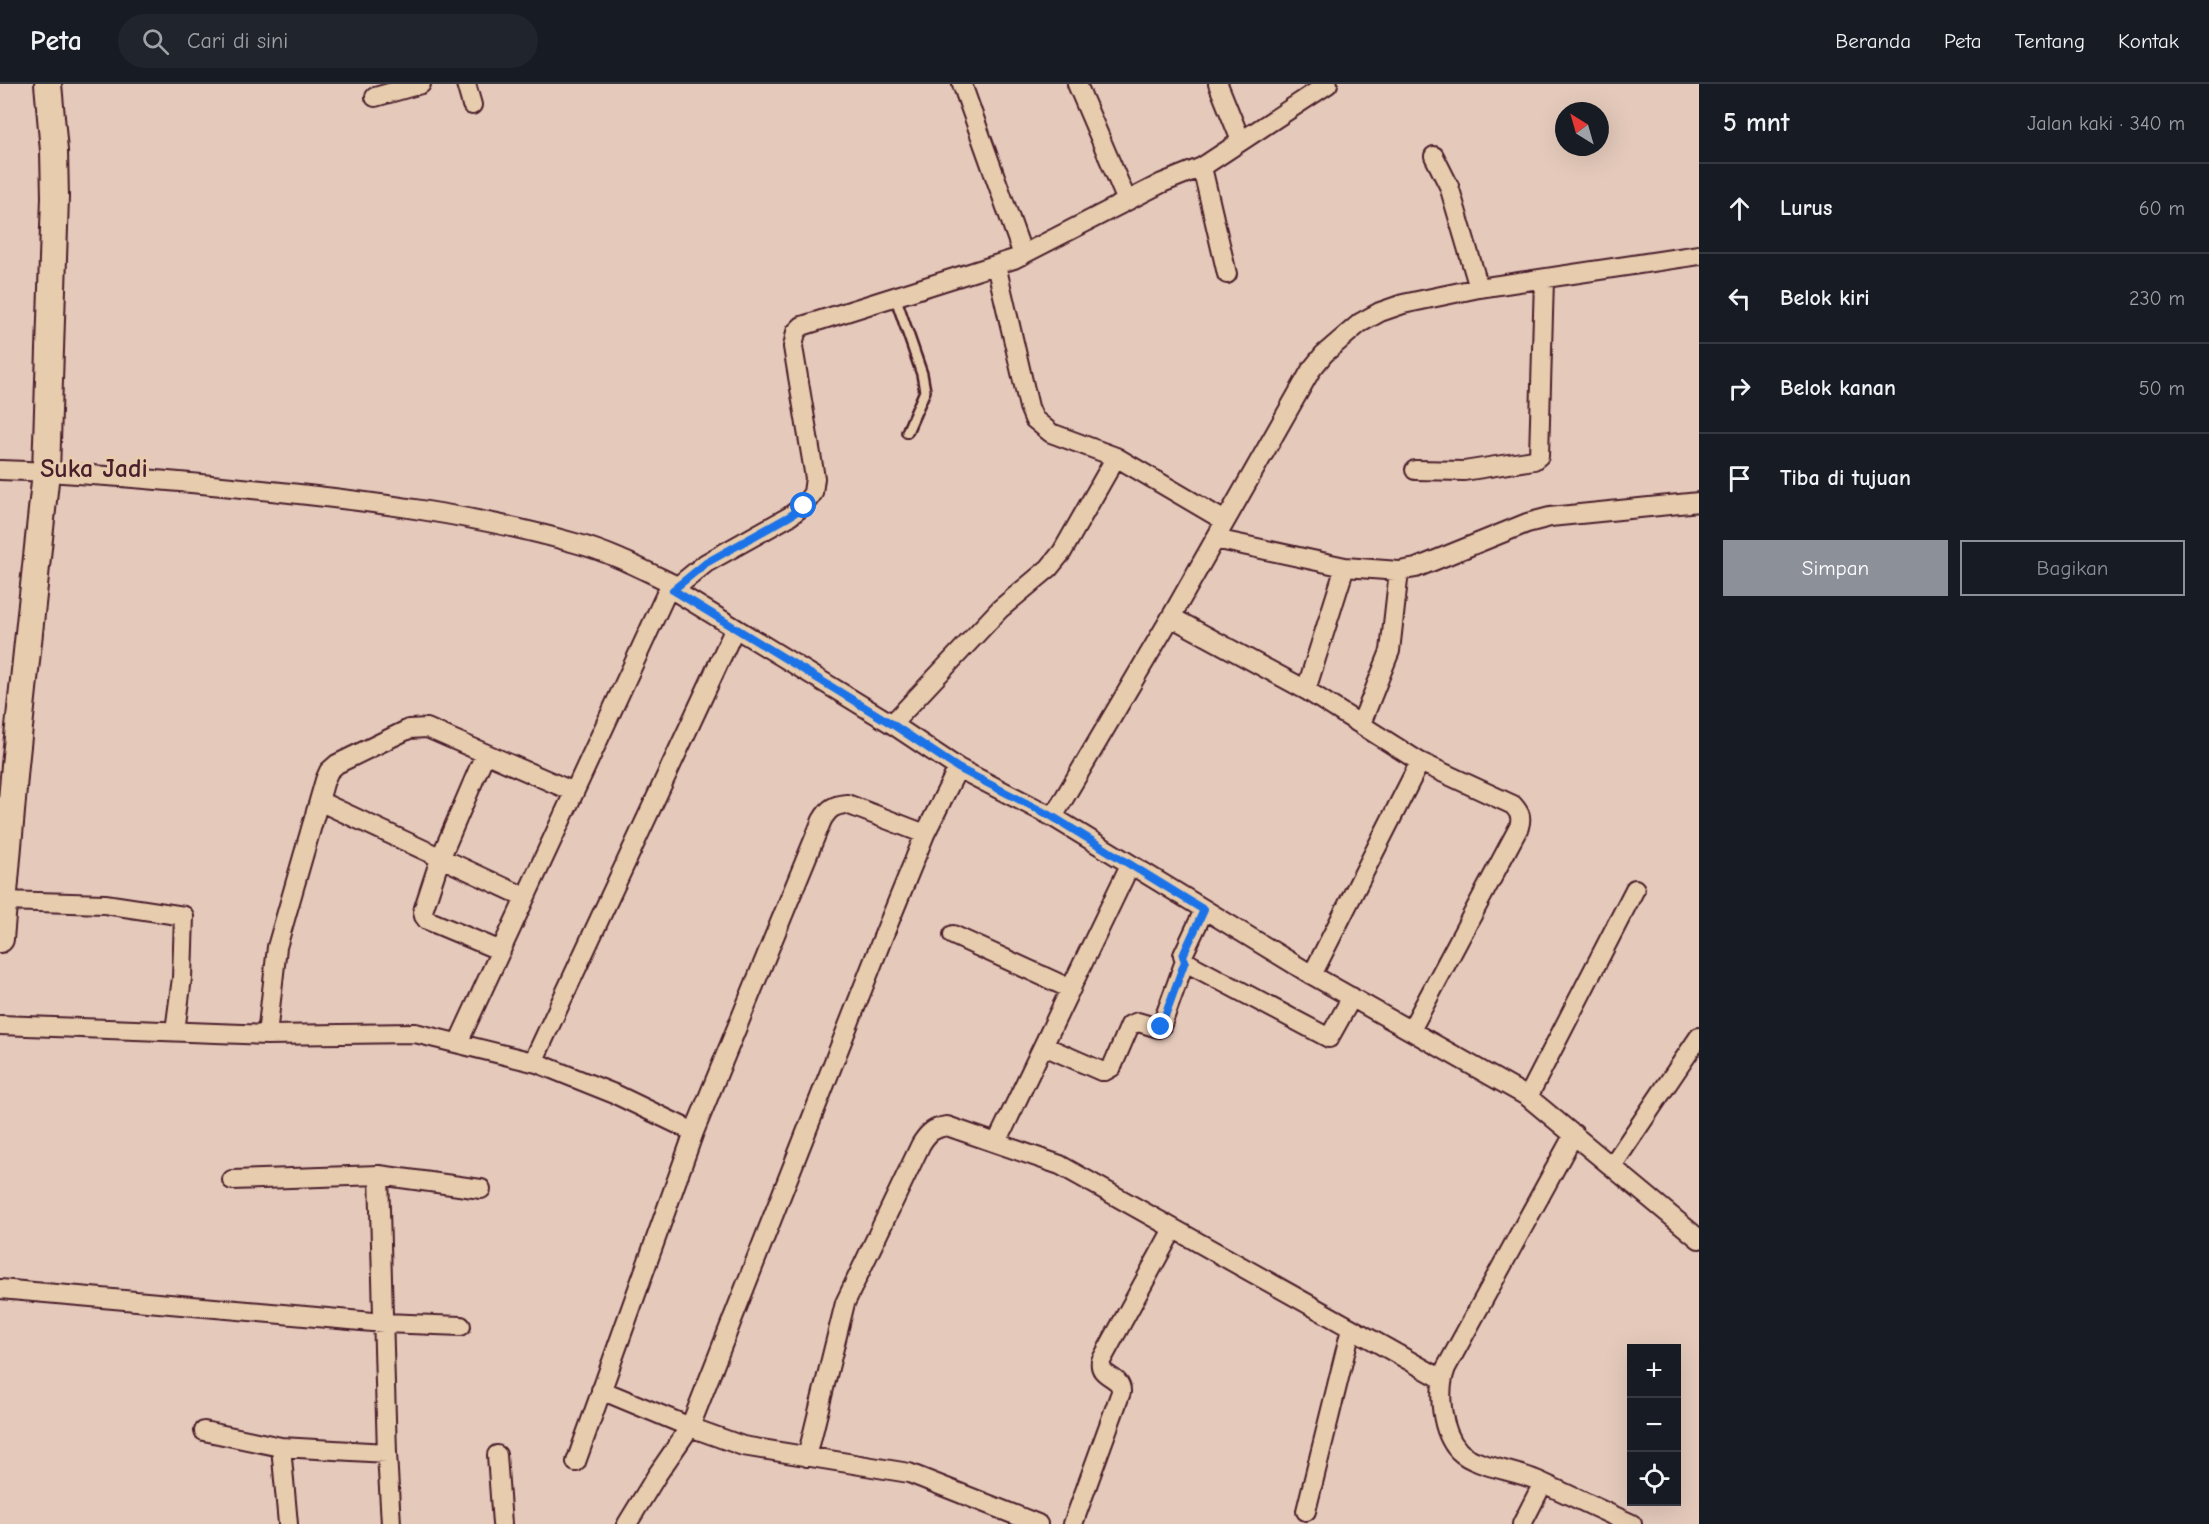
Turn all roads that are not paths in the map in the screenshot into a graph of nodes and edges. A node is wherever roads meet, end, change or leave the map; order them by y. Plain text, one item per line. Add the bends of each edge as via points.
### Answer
1 (48, 84) edge
2 (421, 84) edge
3 (466, 84) edge
4 (962, 84) edge
5 (1077, 84) edge
6 (1218, 84) edge
7 (1328, 84) edge
8 (375, 97) dead end
9 (472, 105) dead end
10 (1241, 141) junction
11 (1434, 156) dead end
12 (1202, 167) junction
13 (1127, 201) junction
14 (1023, 255) junction
15 (1699, 255) edge
16 (996, 265) junction
17 (1227, 274) dead end
18 (1544, 279) junction
19 (1479, 288) junction
20 (895, 296) junction
21 (907, 432) dead end
22 (1116, 457) junction
23 (0, 470) edge
24 (1415, 470) dead end
25 (46, 471) junction
26 (1699, 502) edge
27 (1225, 520) junction
28 (1215, 539) junction
29 (1345, 567) junction
30 (1399, 571) junction
31 (672, 587) junction
32 (1171, 617) junction
33 (735, 628) junction
34 (1306, 690) junction
35 (892, 724) junction
36 (1360, 724) junction
37 (485, 754) junction
38 (1420, 762) junction
39 (8, 765) edge
40 (958, 768) junction
41 (574, 792) junction
42 (319, 801) junction
43 (1053, 817) junction
44 (925, 834) junction
45 (440, 859) junction
46 (1130, 865) junction
47 (1635, 889) dead end
48 (525, 897) junction
49 (3, 901) junction
50 (1204, 910) junction
51 (953, 935) dead end
52 (0, 939) edge
53 (501, 951) junction
54 (1185, 961) junction
55 (1312, 975) junction
56 (1071, 989) junction
57 (1352, 997) junction
58 (0, 1025) edge
59 (1411, 1030) junction
60 (175, 1031) junction
61 (267, 1035) junction
62 (1699, 1037) edge
63 (458, 1043) junction
64 (1044, 1046) junction
65 (533, 1062) junction
66 (1528, 1097) junction
67 (694, 1132) junction
68 (1574, 1134) junction
69 (997, 1142) junction
70 (1612, 1166) junction
71 (379, 1175) junction
72 (232, 1180) dead end
73 (481, 1189) dead end
74 (1173, 1230) junction
75 (1699, 1239) edge
76 (0, 1289) edge
77 (384, 1323) junction
78 (461, 1326) dead end
79 (1351, 1329) junction
80 (1442, 1379) junction
81 (602, 1390) junction
82 (690, 1427) junction
83 (204, 1431) dead end
84 (281, 1447) junction
85 (387, 1453) junction
86 (497, 1455) dead end
87 (807, 1457) junction
88 (576, 1462) dead end
89 (1543, 1483) junction
90 (1305, 1510) dead end
91 (288, 1524) edge
92 (392, 1524) edge
93 (502, 1524) edge
94 (627, 1524) edge
95 (1038, 1524) edge
96 (1073, 1524) edge
97 (1522, 1524) edge
98 (1632, 1524) edge

1 - 25 street via 55,197
2 - 8 street
3 - 9 street
4 - 14 street
5 - 13 street
6 - 10 street
7 - 10 street
10 - 12 street
11 - 19 street via 1449,186
12 - 13 street
12 - 17 street
13 - 14 street
14 - 16 street
15 - 18 street
16 - 20 street
16 - 22 street via 1034,419 1051,434
18 - 19 street
18 - 24 street via 1539,456 1464,471
19 - 27 street via 1380,312 1360,323 1324,354
20 - 21 lane via 925,391
20 - 31 street via 807,323 796,332 793,347 815,478 813,493 790,516 706,563
22 - 27 street
22 - 35 street via 1062,552 1000,609
23 - 25 street
25 - 31 street via 272,491 428,511 576,543 621,559
25 - 39 street
26 - 30 street via 1550,517
27 - 28 street
28 - 29 street
28 - 32 street
29 - 30 street
29 - 34 street
30 - 36 street via 1390,651
31 - 33 street
31 - 41 street
32 - 34 street
32 - 43 street
33 - 35 street
33 - 65 street
34 - 36 street
35 - 40 street
36 - 38 street
37 - 41 street
37 - 42 street via 427,728 409,729 337,764 329,771
37 - 45 street
38 - 55 street
38 - 59 street via 1513,805 1522,819
39 - 49 street
40 - 43 street
40 - 44 street
41 - 48 street
42 - 45 street
42 - 61 street via 277,947
43 - 46 street
44 - 67 street via 847,804 828,810
44 - 82 street
45 - 48 street
45 - 53 street via 424,916
46 - 50 street
46 - 56 street
47 - 66 street
48 - 53 street
49 - 52 street
49 - 60 street via 105,904 184,916
50 - 54 street via 1183,956
50 - 55 street
51 - 56 street
53 - 63 street
54 - 57 street via 1329,1038
54 - 64 street via 1161,1027 1138,1022 1130,1025 1109,1070 1101,1071
55 - 57 street
56 - 64 street
57 - 59 street
58 - 60 street
59 - 66 street
60 - 61 street
61 - 63 street via 398,1033
62 - 70 street
63 - 65 street
64 - 69 street
65 - 67 street via 617,1095
66 - 68 street
67 - 81 street
68 - 70 street
68 - 80 street
69 - 74 street via 1060,1166
69 - 87 street via 947,1126 936,1127 927,1134 845,1303
70 - 75 street
71 - 72 street
71 - 73 street
71 - 77 street
74 - 79 street
74 - 96 street via 1101,1361 1102,1372 1118,1381 1121,1392
76 - 77 street
77 - 78 street
77 - 85 street
79 - 80 street
79 - 90 street
80 - 89 street via 1443,1411 1452,1441 1460,1452 1470,1459
81 - 82 street
81 - 88 street
82 - 87 street via 743,1446
82 - 94 street
83 - 84 street
84 - 85 street
84 - 91 street
85 - 92 street
86 - 93 street
87 - 95 street via 909,1473
89 - 97 street
89 - 98 street

